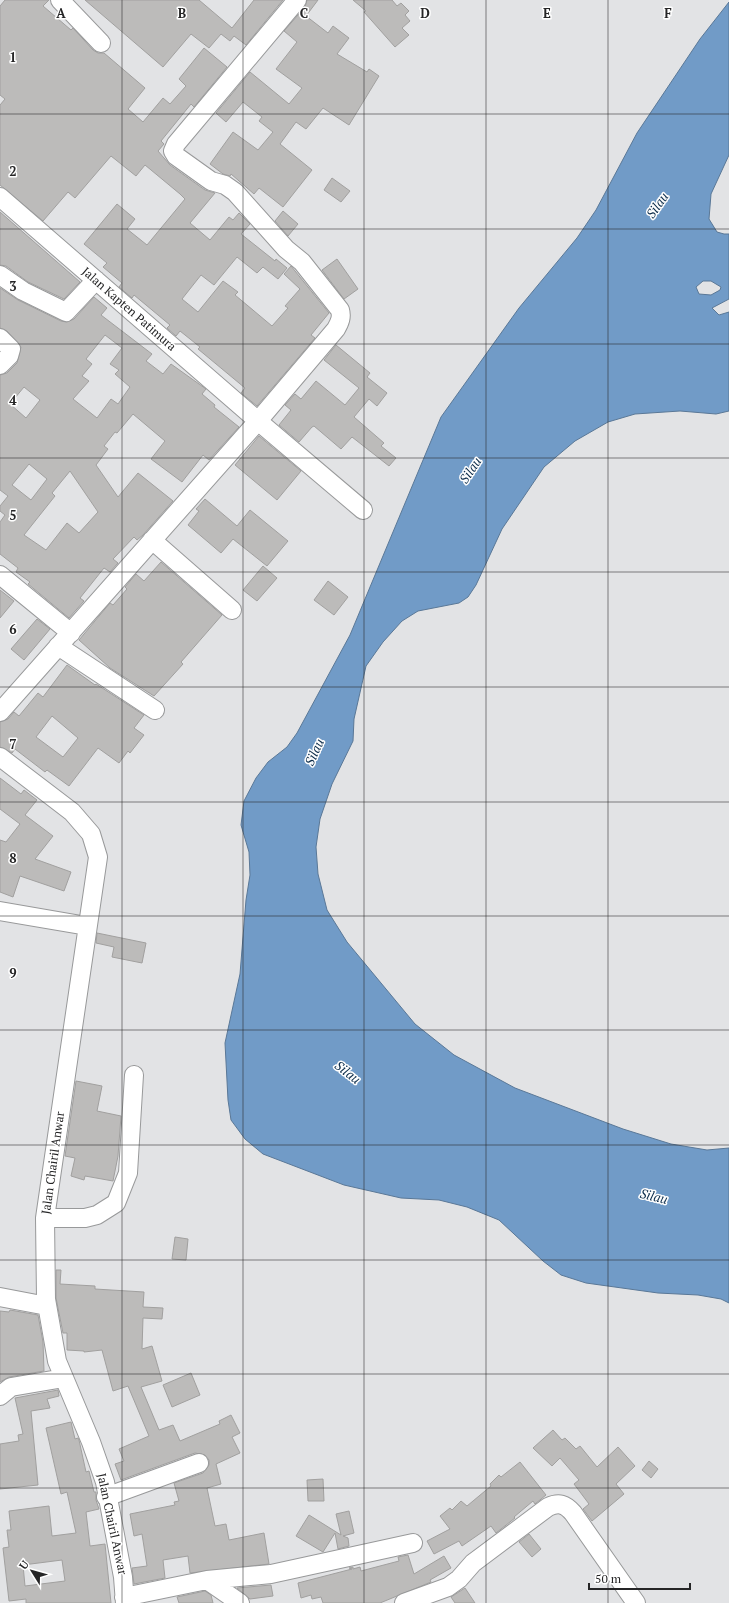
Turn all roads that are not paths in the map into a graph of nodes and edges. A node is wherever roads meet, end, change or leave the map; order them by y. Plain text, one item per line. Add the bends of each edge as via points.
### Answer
1 (60, 0) edge
2 (297, 0) edge
3 (101, 43) dead end
4 (0, 197) edge
5 (0, 275) edge
6 (96, 280) junction
7 (0, 338) edge
8 (0, 365) edge
9 (258, 421) junction
10 (363, 510) dead end
11 (152, 540) junction
12 (0, 575) edge
13 (232, 610) dead end
14 (71, 633) junction
15 (58, 646) junction
16 (155, 710) dead end
17 (0, 712) edge
18 (0, 757) edge
19 (0, 910) edge
20 (87, 926) junction
21 (134, 1075) dead end
22 (45, 1218) junction
23 (0, 1297) edge
24 (47, 1306) junction
25 (64, 1378) junction
26 (0, 1396) edge
27 (199, 1463) dead end
28 (106, 1497) junction
29 (412, 1543) dead end
30 (207, 1580) junction
31 (124, 1600) edge
32 (240, 1603) edge
33 (404, 1603) edge
34 (636, 1603) edge

1 - 3 street
2 - 9 street via 176,144 173,151 176,156 211,181 225,185 235,192 286,249 302,262 342,316 336,329
4 - 6 street, Jalan Kapten Patimura
5 - 6 street via 23,291 66,312
6 - 9 street, Jalan Kapten Patimura
7 - 8 street via 11,349 9,356
9 - 10 street, Jalan Kapten Patimura
9 - 11 street
11 - 13 street
11 - 14 street
12 - 14 street
14 - 15 street
15 - 16 street
15 - 17 street
18 - 20 street, Jalan Chairil Anwar via 72,812 91,834 98,857
19 - 20 street
20 - 22 street, Jalan Chairil Anwar
21 - 22 street via 128,1173 116,1203 97,1215 85,1218
22 - 24 street, Jalan Chairil Anwar
23 - 24 street
24 - 25 street, Jalan Chairil Anwar via 57,1361
25 - 26 street via 11,1387
25 - 28 street, Jalan Chairil Anwar via 91,1442 105,1482
27 - 28 street
28 - 31 street, Jalan Chairil Anwar via 114,1525 123,1577
29 - 30 street via 271,1574
30 - 31 street
30 - 32 street
33 - 34 street via 459,1580 473,1563 557,1503 566,1505 573,1513

